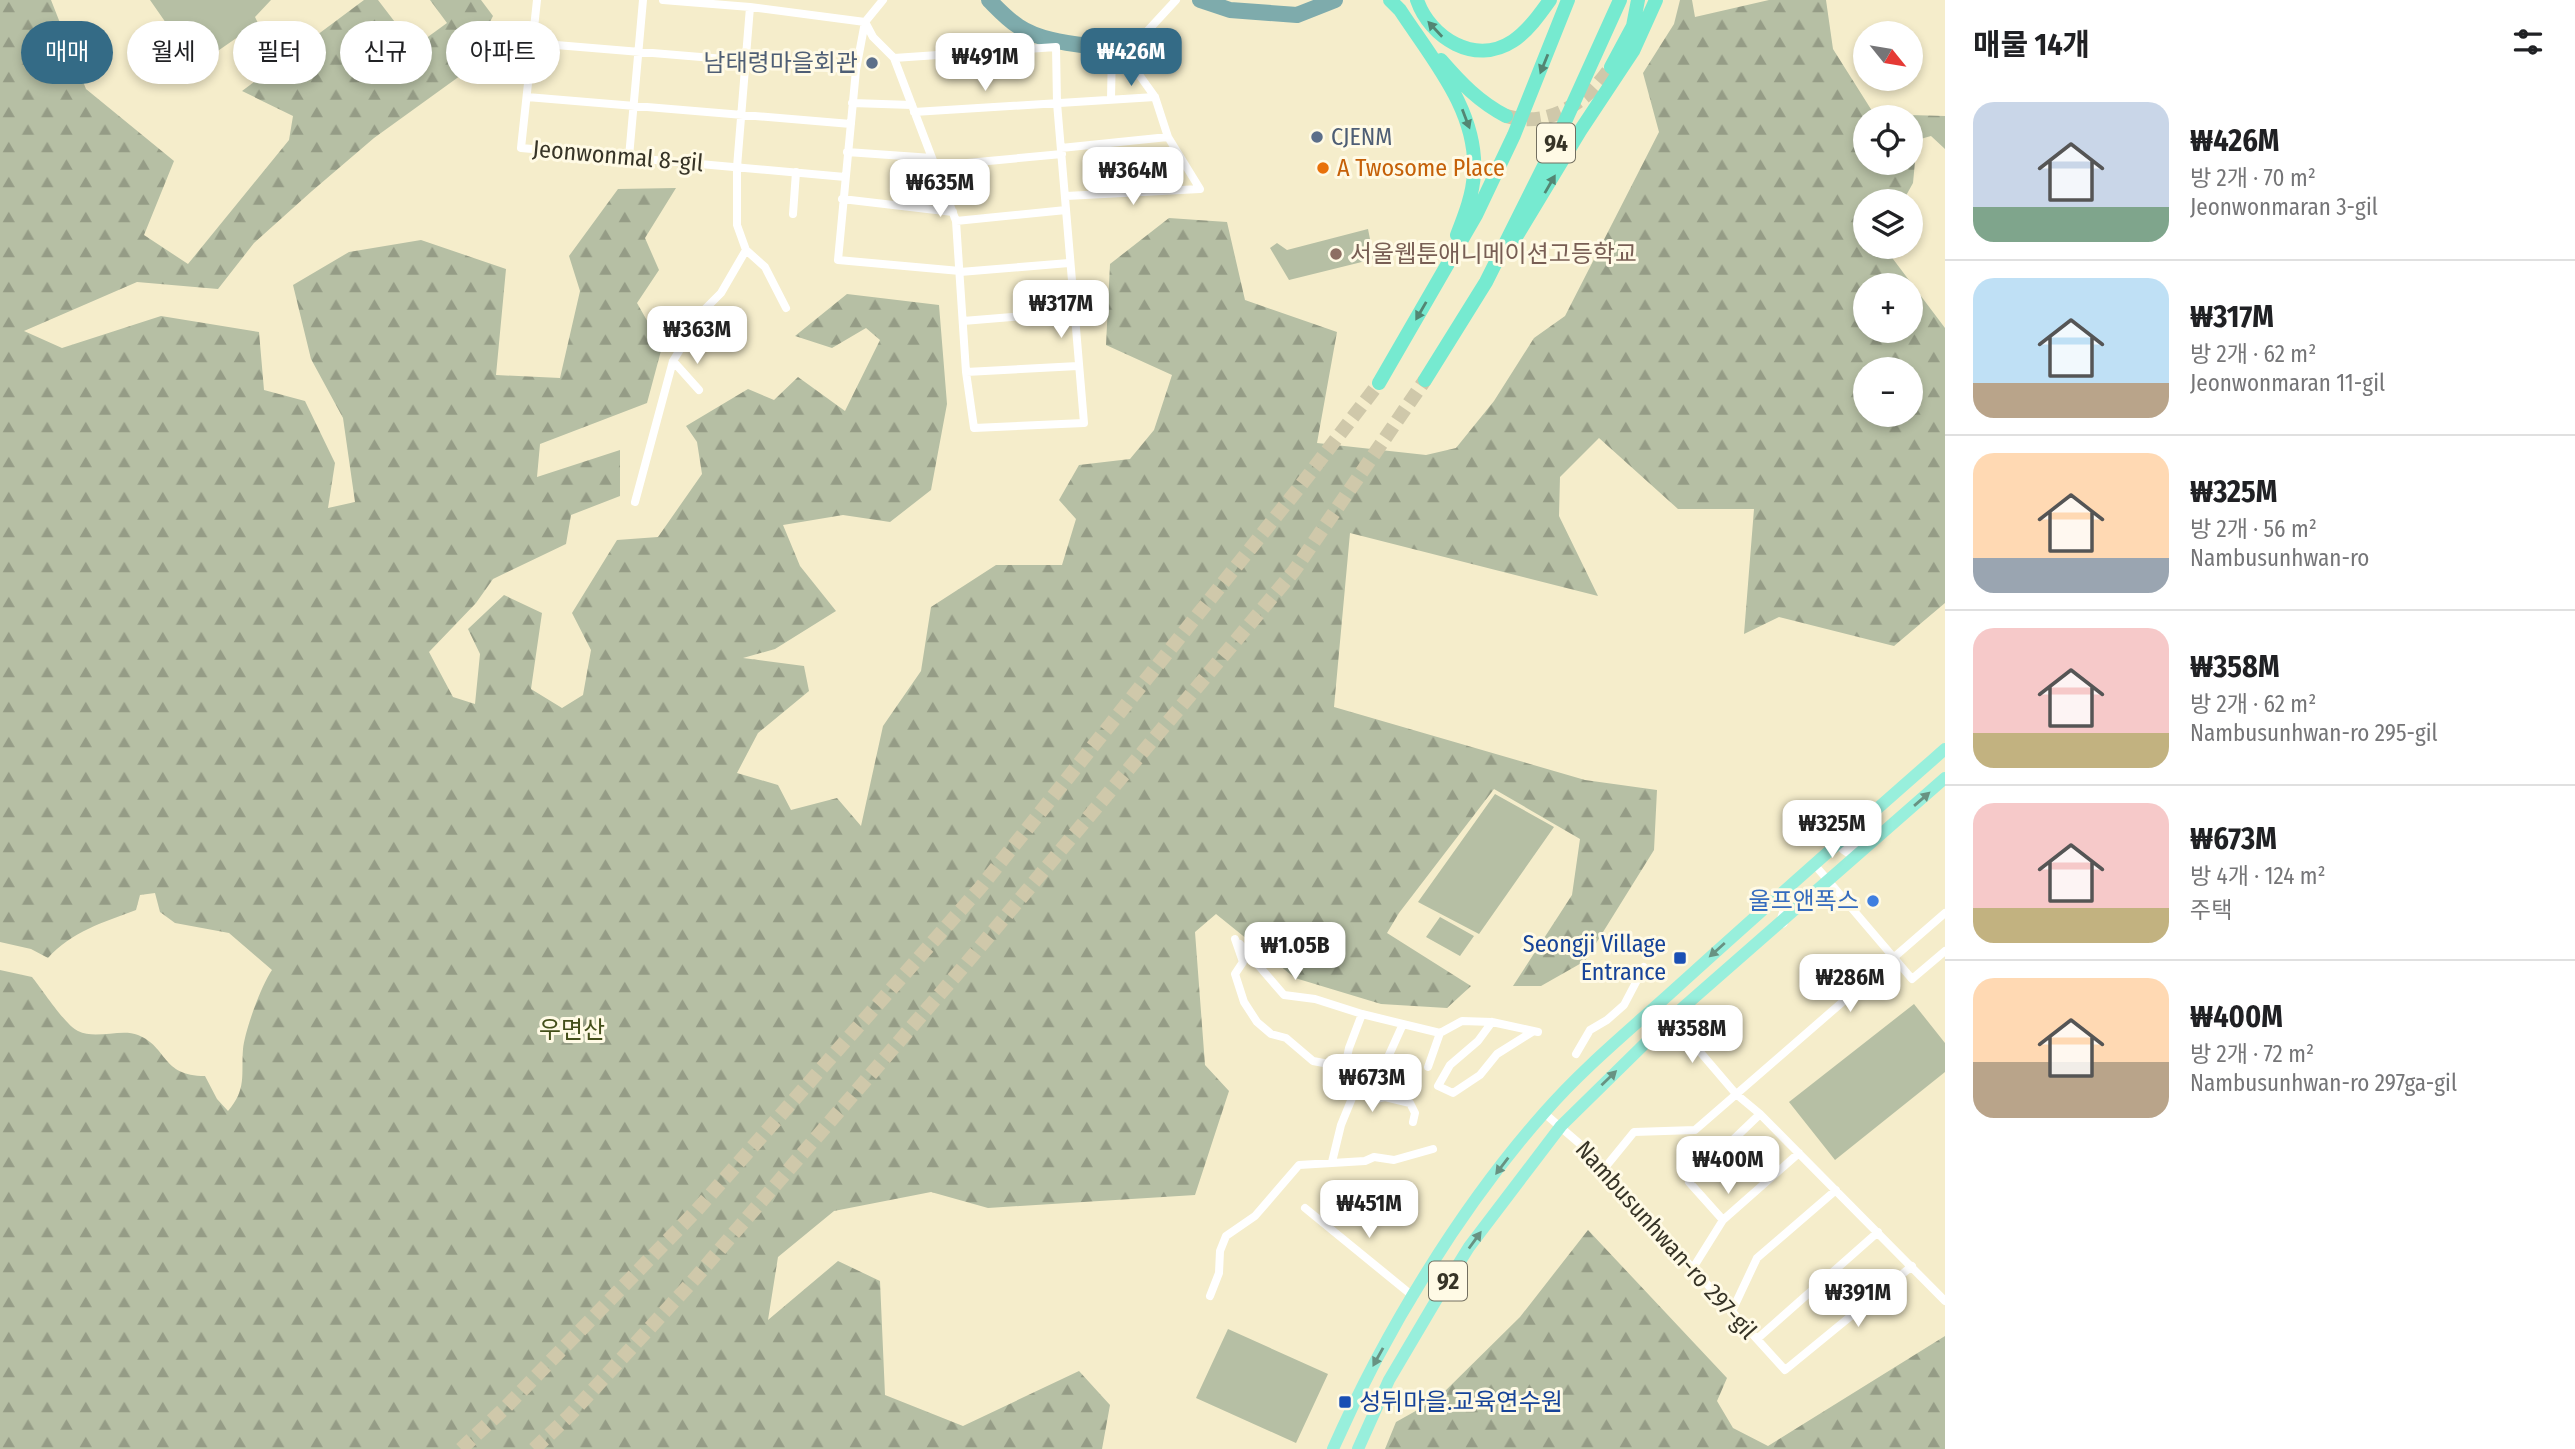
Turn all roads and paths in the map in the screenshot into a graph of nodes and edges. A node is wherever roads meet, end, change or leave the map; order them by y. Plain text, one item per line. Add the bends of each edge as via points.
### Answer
1 (537, 0) edge
2 (643, 0) edge
3 (663, 0) edge
4 (883, 0) edge
5 (1176, 0) edge
6 (1417, 0) edge
7 (1550, 0) edge
8 (1568, 0) edge
9 (1619, 0) edge
10 (1638, 0) edge
11 (1656, 0) edge
12 (697, 1) edge
13 (1395, 5) edge
14 (750, 8) junction
15 (535, 21) edge
16 (865, 22) junction
17 (560, 45) edge
18 (1112, 47) dead end
19 (639, 52) junction
20 (894, 58) junction
21 (746, 61) junction
22 (1611, 68) tunnel mouth
23 (856, 70) junction
24 (528, 84) edge
25 (527, 97) junction
26 (1155, 97) junction
27 (1111, 99) junction
28 (852, 103) junction
29 (1056, 103) junction
30 (634, 107) junction
31 (913, 109) junction
32 (741, 115) junction
33 (1506, 117) tunnel mouth
34 (851, 124) junction
35 (1168, 137) junction
36 (1061, 151) junction
37 (847, 152) junction
38 (629, 157) junction
39 (934, 162) junction
40 (737, 167) junction
41 (796, 172) junction
42 (845, 177) junction
43 (1066, 196) junction
44 (842, 199) junction
45 (1066, 210) junction
46 (793, 214) dead end
47 (954, 216) junction
48 (746, 250) junction
49 (1069, 263) junction
50 (1444, 270) junction
51 (960, 272) junction
52 (1486, 282) junction
53 (786, 308) dead end
54 (1074, 312) junction
55 (963, 321) junction
56 (673, 361) junction
57 (1078, 366) junction
58 (966, 372) junction
59 (1425, 380) tunnel mouth
60 (1379, 383) tunnel mouth
61 (699, 390) dead end
62 (635, 502) dead end
63 (1945, 749) edge
64 (1945, 778) edge
65 (1846, 836) junction
66 (1861, 851) junction
67 (1814, 864) junction
68 (1828, 881) junction
69 (1768, 904) junction
70 (1945, 913) edge
71 (1782, 922) junction
72 (1945, 951) edge
73 (1895, 957) junction
74 (1644, 967) dead end
75 (1362, 1014) junction
76 (1671, 1018) junction
77 (1492, 1022) junction
78 (1404, 1024) junction
79 (1440, 1033) junction
80 (1576, 1055) dead end
81 (1345, 1067) junction
82 (1428, 1067) dead end
83 (1379, 1077) dead end
84 (1357, 1086) junction
85 (1736, 1094) junction
86 (1544, 1113) junction
87 (1760, 1114) junction
88 (1413, 1122) dead end
89 (1561, 1126) junction
90 (1433, 1149) dead end
91 (1799, 1153) junction
92 (1332, 1161) junction
93 (1603, 1170) junction
94 (1836, 1190) junction
95 (1305, 1209) dead end
96 (1723, 1220) junction
97 (1878, 1232) junction
98 (1912, 1266) junction
99 (1693, 1268) junction
100 (1210, 1296) dead end
101 (1413, 1297) junction
102 (1945, 1301) edge
103 (1732, 1311) junction
104 (1757, 1339) junction
105 (1333, 1449) edge
106 (1358, 1449) edge

1 - 15 street
2 - 19 street
3 - 12 street
4 - 16 street
5 - 26 street via 1128,52
7 -> 6 highway via 1512,42 1478,50 1448,42 1424,17
8 -> 50 highway, 94 via 1514,135
9 - 52 highway, 94
10 - 22 highway via 1633,26
52 -> 11 highway via 1633,51
12 - 14 street
13 - 33 highway via 1464,86
13 -> 50 highway via 1459,102 1472,136 1471,191
14 - 16 street
14 - 21 street
16 - 20 street
16 - 23 street
17 - 19 street
18 - 27 street
19 - 21 street
19 - 30 street
20 - 29 street via 1056,47
20 - 31 street
21 - 23 street
21 - 32 street
23 - 28 street
24 - 25 street
25 - 30 street
25 - 38 street, Jeonwonmal 8-gil via 521,148
26 - 27 street
26 - 35 street
27 - 29 street
28 - 31 street
28 - 34 street
29 - 31 street
29 - 36 street
30 - 32 street
30 - 38 street
31 - 39 street
32 - 34 street
32 - 40 street
34 - 37 street
35 - 36 street
35 - 43 street via 1200,189
36 - 39 street
36 - 43 street
37 - 39 street
37 - 42 street
38 - 40 street, Jeonwonmal 8-gil
39 - 47 street
40 - 41 street, Jeonwonmal 8-gil
40 - 48 street, Jeonwonmal 8-gil via 737,225
41 - 42 street, Jeonwonmal 8-gil
41 - 46 street
42 - 44 street
43 - 45 street
44 - 47 street
44 - 51 street via 838,260
45 - 47 street
45 - 49 street
47 - 51 street
48 - 53 street via 765,267
48 - 56 street
49 - 51 street
49 - 54 street
50 -> 60 highway, 94
51 - 55 street
52 - 59 highway, 94
54 - 55 street
54 - 57 street
55 - 58 street
56 - 61 street
56 - 62 street
57 - 58 street
57 - 58 street via 1084,423 974,428
63 - 65 main road, 92
66 -> 64 main road, 92
65 - 66 main road via 1844,848
65 - 67 main road, 92
66 - 68 main road, 92
67 - 68 street
67 - 69 main road, 92
68 - 71 main road, 92
68 - 73 street
69 - 71 main road via 1786,907
69 -> 86 main road, 92
70 - 73 street
71 - 76 main road, 92
72 - 73 street via 1912,979
73 - 85 street
74 - 80 street via 1624,1005 1590,1030
75 - 78 street
75 - 81 street
75 - 81 street via 1315,999 1284,996 1235,939 1243,962 1235,974 1257,1022 1313,1061
76 - 85 street
89 -> 76 main road, 92
77 - 77 street via 1535,1032 1497,1054 1480,1075 1453,1093 1438,1086 1450,1065
77 - 79 street via 1462,1021
78 - 79 street
78 - 83 street
79 - 82 street
81 - 84 street
84 - 88 street via 1371,1100 1385,1097 1410,1103
84 - 92 street
85 - 87 street
85 - 93 street via 1695,1130 1634,1132
86 - 89 street, Nambusunhwan-ro 297-gil
86 -> 101 main road, 92 via 1457,1227
87 - 91 street
87 - 96 street via 1689,1182
89 - 93 street, Nambusunhwan-ro 297-gil
106 -> 89 main road, 92 via 1389,1380 1441,1292
90 - 92 street via 1394,1160
91 - 94 street
91 - 96 street
92 - 100 street via 1299,1165 1255,1216 1226,1236
93 - 99 street, Nambusunhwan-ro 297-gil
94 - 97 street
94 - 103 street via 1756,1258
95 - 101 street
96 - 99 street
97 - 98 street
97 - 104 street
98 - 102 street
98 - 104 street, Nambusunhwan-ro 297-gil via 1785,1370
99 - 103 street, Nambusunhwan-ro 297-gil
101 -> 105 main road, 92
103 - 104 street, Nambusunhwan-ro 297-gil

